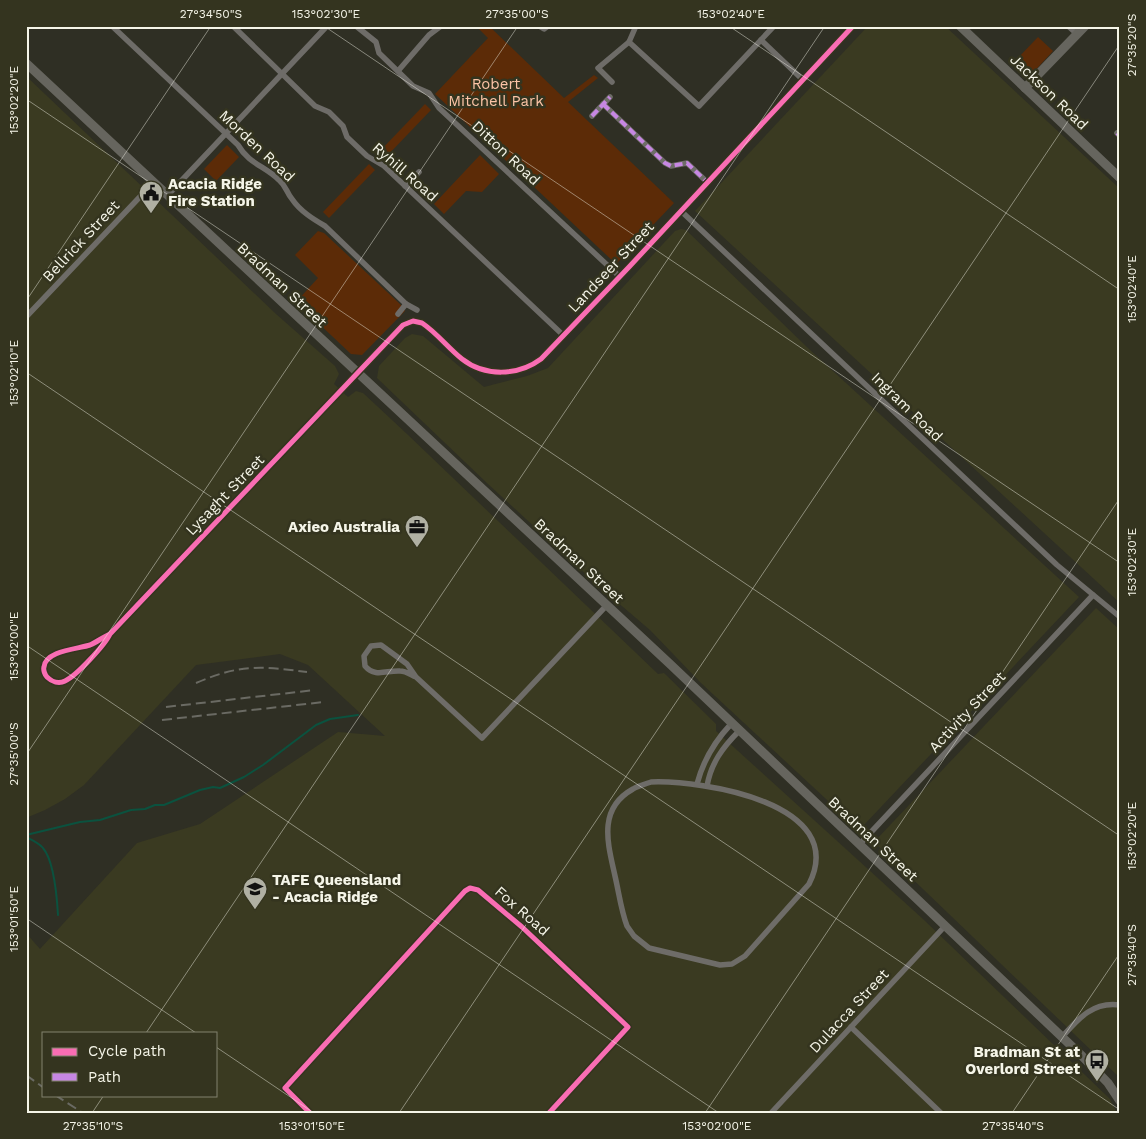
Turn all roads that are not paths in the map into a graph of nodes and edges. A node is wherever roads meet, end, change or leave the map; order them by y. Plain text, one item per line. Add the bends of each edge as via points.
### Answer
1 (112, 26) edge
2 (233, 26) edge
3 (327, 26) edge
4 (356, 26) edge
5 (441, 26) edge
6 (636, 26) edge
7 (774, 26) edge
8 (853, 26) edge
9 (960, 26) edge
10 (1068, 26) edge
11 (1084, 26) edge
12 (1077, 34) junction
13 (761, 40) junction
14 (629, 42) junction
15 (26, 63) edge
16 (398, 71) junction
17 (283, 73) junction
18 (803, 80) junction
19 (612, 82) dead end
20 (1025, 88) junction
21 (610, 97) dead end
22 (603, 104) junction
23 (592, 116) dead end
24 (226, 133) junction
25 (419, 172) dead end
26 (1120, 178) edge
27 (707, 182) junction
28 (153, 183) junction
29 (405, 186) junction
30 (167, 196) junction
31 (681, 211) junction
32 (620, 278) junction
33 (406, 304) junction
34 (417, 310) dead end
35 (398, 314) dead end
36 (26, 317) edge
37 (564, 336) junction
38 (357, 373) junction
39 (1093, 595) junction
40 (606, 606) junction
41 (1120, 616) edge
42 (110, 634) junction
43 (416, 677) junction
44 (731, 724) junction
45 (738, 731) junction
46 (697, 784) junction
47 (708, 786) junction
48 (859, 845) junction
49 (945, 926) junction
50 (1120, 1005) edge
51 (851, 1027) junction
52 (1062, 1037) junction
53 (1108, 1083) junction
54 (1120, 1091) edge
55 (1120, 1101) edge
56 (310, 1113) edge
57 (549, 1113) edge
58 (771, 1113) edge
59 (941, 1113) edge

1 - 24 street, Morden Road
2 - 17 street, Ryhill Road
3 - 17 street
4 - 16 street, Ditton Road via 376,42 379,53
5 - 16 street
6 - 14 street
7 - 13 street
8 - 18 street, Landseer Street
9 - 20 main road, Jackson Road
10 - 12 street
11 - 12 main road
12 - 20 main road
13 - 14 street via 699,106
13 - 18 street
14 - 19 street via 598,68
15 - 28 main road, Bradman Street
16 - 32 street, Ditton Road via 413,86 429,93 439,108
17 - 24 street
17 - 29 street, Ryhill Road via 315,106 329,112 343,126 347,137 367,156 378,161
18 - 27 street, Landseer Street
20 - 26 main road, Jackson Road
21 - 22 street
22 - 23 street
22 - 27 street via 666,163 671,166 686,163
24 - 30 street
24 - 33 street, Morden Road via 254,163 272,172 313,220 325,226
25 - 29 street
27 - 31 street, Landseer Street
28 - 30 main road, Bradman Street
28 - 36 street, Bellrick Street
29 - 37 street, Ryhill Road
30 - 38 main road, Bradman Street
31 - 32 street, Landseer Street
31 - 39 street, Ingram Road via 1057,565
32 - 37 street, Landseer Street
33 - 34 street, Morden Road
33 - 35 street
37 - 38 street, Landseer Street via 531,365 508,372 493,372 469,364 424,324 410,322 401,326
38 - 40 main road, Bradman Street
38 - 42 street, Lysaght Street
39 - 41 street, Ingram Road
39 - 48 street, Activity Street
40 - 43 street via 482,738
40 - 44 main road, Bradman Street
42 - 42 street, Lysaght Street via 106,642 67,680 58,682 47,677 44,665 51,655 92,644
43 - 43 street via 402,671 370,671 364,663 364,656 371,646 381,645 406,664
44 - 45 main road, Bradman Street
44 - 46 street via 708,754
45 - 47 street via 714,761
45 - 48 main road, Bradman Street
46 - 47 street
46 - 47 street via 651,782 633,789 617,801 611,811 608,845 624,919 634,936 649,948 728,965 745,956 805,890 813,877 816,858 810,836 791,816 747,795
48 - 49 main road, Bradman Street
49 - 51 street, Dulacca Street
49 - 52 main road, Bradman Street
50 - 52 street via 1106,1004 1090,1010
51 - 58 street, Dulacca Street
51 - 59 street
52 - 53 main road, Bradman Street
53 - 54 main road, Bradman Street
53 - 55 main road, Bradman Street
56 - 57 street, Fox Road via 285,1088 470,888 478,890 522,927 628,1027

